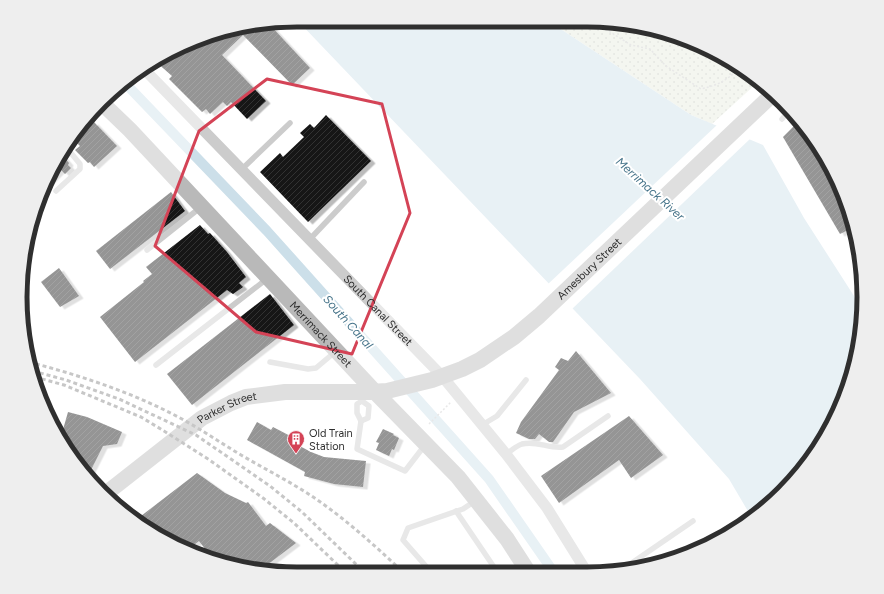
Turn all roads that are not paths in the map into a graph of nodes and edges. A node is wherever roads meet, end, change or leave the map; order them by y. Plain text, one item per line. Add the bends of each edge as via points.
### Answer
1 (148, 73) edge
2 (769, 98) edge
3 (106, 106) edge
4 (786, 115) edge
5 (782, 119) dead end
6 (290, 122) dead end
7 (70, 152) edge
8 (242, 169) junction
9 (364, 182) dead end
10 (56, 191) dead end
11 (201, 207) junction
12 (310, 240) junction
13 (147, 250) dead end
14 (268, 278) junction
15 (336, 351) junction
16 (270, 362) dead end
17 (156, 365) dead end
18 (437, 378) junction
19 (526, 380) dead end
20 (372, 394) junction
21 (608, 416) dead end
22 (361, 421) junction
23 (482, 426) junction
24 (426, 444) junction
25 (506, 454) junction
26 (109, 491) edge
27 (476, 500) junction
28 (456, 511) junction
29 (693, 521) dead end
30 (631, 564) edge
31 (427, 567) edge
32 (494, 567) edge
33 (525, 567) edge
34 (584, 567) edge

1 - 8 street, South Canal Street
2 - 18 main road, Amesbury Street via 539,316 480,360
3 - 11 main road, Merrimack Street
4 - 5 lane
6 - 8 lane
7 - 10 lane via 80,164 80,169
8 - 12 street, South Canal Street
9 - 12 lane
11 - 13 lane
11 - 14 main road, Merrimack Street
12 - 18 street, South Canal Street
14 - 15 main road, Merrimack Street
14 - 17 lane
15 - 16 lane via 316,368 308,369
15 - 20 main road, Merrimack Street
18 - 20 main road, Amesbury Street
18 - 23 street, South Canal Street
19 - 23 lane via 497,416
20 - 22 lane via 368,418
20 - 22 lane via 357,404 357,413
20 - 24 main road, Merrimack Street
20 - 26 main road, Parker Street via 285,392 246,397 202,418
21 - 25 lane via 563,447 529,443 522,444
22 - 24 lane via 357,449 405,471
23 - 25 street, South Canal Street
24 - 27 main road, Merrimack Street
25 - 34 street, South Canal Street via 546,508
27 - 28 lane
27 - 33 main road, Merrimack Street via 508,539
28 - 31 lane via 408,528 403,540
28 - 32 lane
29 - 30 lane

